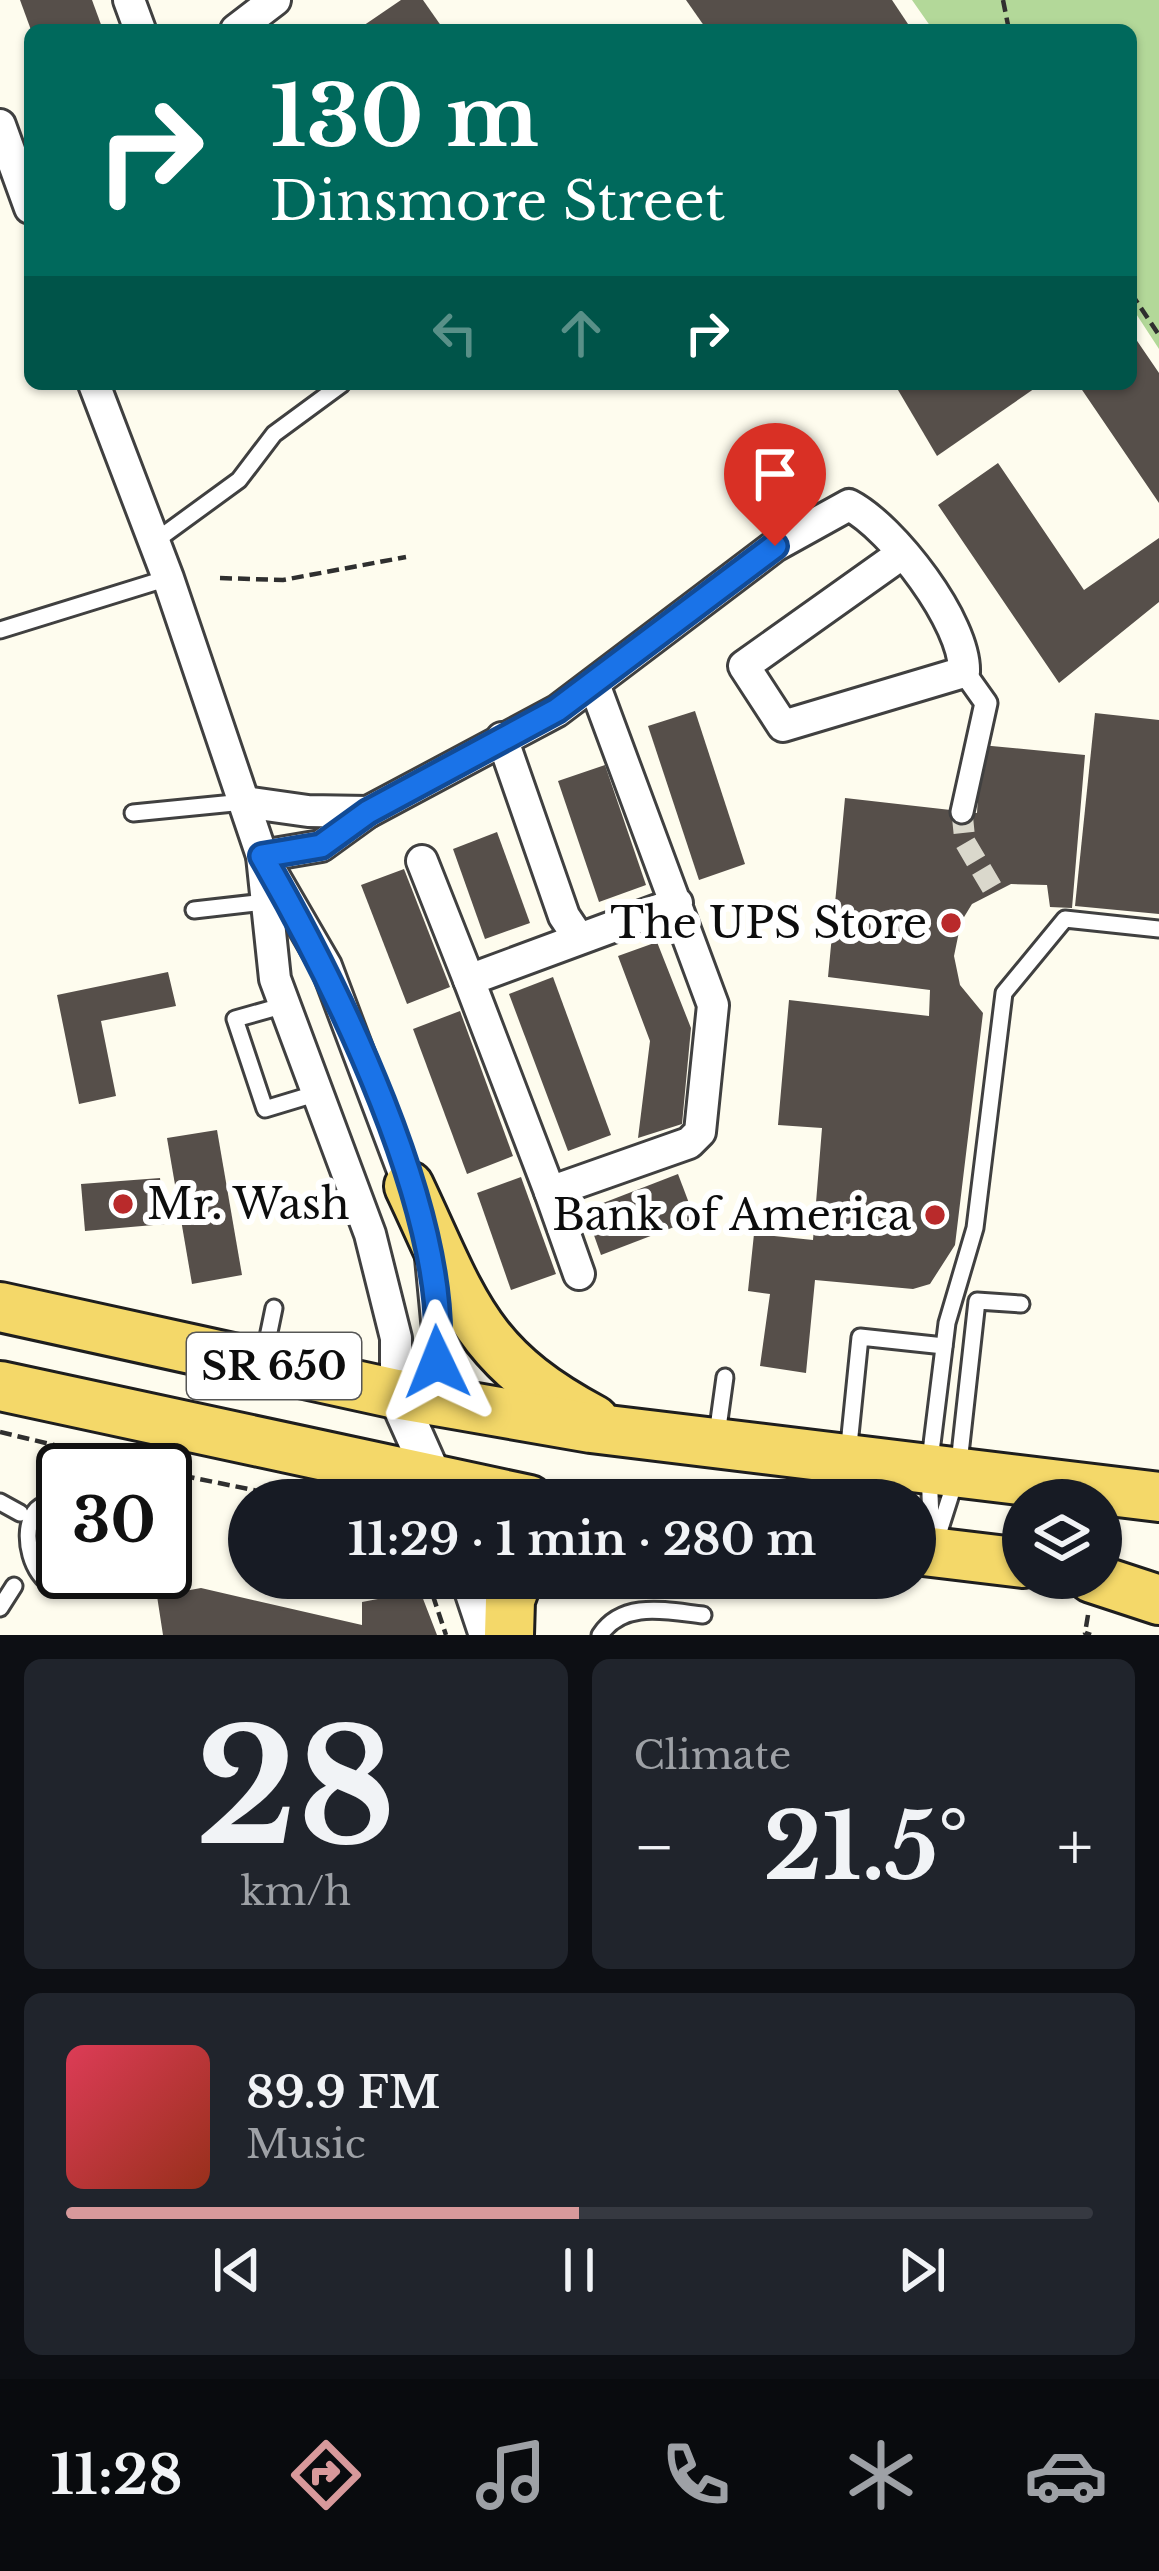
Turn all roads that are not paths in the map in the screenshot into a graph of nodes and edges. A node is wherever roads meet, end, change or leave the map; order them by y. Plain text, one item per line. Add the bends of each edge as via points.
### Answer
1 (275, 0) edge
2 (244, 24) edge
3 (0, 125) edge
4 (16, 173) edge
5 (96, 390) edge
6 (334, 390) edge
7 (154, 542) junction
8 (901, 555) junction
9 (168, 578) junction
10 (0, 630) edge
11 (964, 672) junction
12 (594, 684) junction
13 (502, 738) junction
14 (244, 802) junction
15 (368, 812) junction
16 (962, 812) tunnel mouth
17 (133, 813) dead end
18 (262, 856) junction
19 (422, 861) dead end
20 (277, 901) junction
21 (677, 903) junction
22 (194, 910) dead end
23 (1159, 929) edge
24 (578, 937) junction
25 (470, 980) junction
26 (285, 1005) junction
27 (318, 1093) junction
28 (410, 1186) junction
29 (550, 1192) junction
30 (579, 1274) dead end
31 (1021, 1304) dead end
32 (0, 1307) edge
33 (274, 1308) dead end
34 (944, 1346) junction
35 (263, 1364) junction
36 (725, 1377) dead end
37 (0, 1386) edge
38 (415, 1397) junction
39 (615, 1430) junction
40 (716, 1444) junction
41 (848, 1457) junction
42 (943, 1470) junction
43 (390, 1479) edge
44 (437, 1479) edge
45 (1018, 1479) edge
46 (1159, 1479) edge
47 (1122, 1480) edge
48 (1122, 1492) edge
49 (1159, 1496) edge
50 (936, 1500) edge
51 (936, 1500) edge
52 (0, 1502) edge
53 (36, 1505) edge
54 (936, 1552) edge
55 (1002, 1560) edge
56 (1159, 1579) edge
57 (1122, 1584) edge
58 (36, 1590) edge
59 (1122, 1593) edge
60 (476, 1599) edge
61 (510, 1599) edge
62 (1159, 1600) edge
63 (0, 1608) edge
64 (703, 1615) dead end
65 (488, 1635) edge
66 (509, 1635) edge
67 (600, 1635) edge

1 - 2 street
3 - 4 street
5 - 7 street
6 - 7 lane via 274,434 239,480
7 - 9 street
8 - 11 street via 965,647
8 - 11 street via 744,666 783,726
8 - 12 street via 868,515 849,505 824,514
9 - 10 lane
9 - 14 street
11 - 16 street via 986,703
12 - 13 street
12 - 21 street
13 - 15 street
13 - 24 street
14 - 15 street
14 - 17 lane
14 - 18 street
15 - 18 street via 321,846
18 - 20 street
19 - 25 street
20 - 22 lane
20 - 26 street via 275,979
20 - 28 street via 326,966
21 - 24 street
21 - 29 street via 713,1005 700,1132
23 - 34 lane via 1065,919 1004,993 975,1228
24 - 25 street
25 - 29 street
26 - 27 street
26 - 27 lane via 235,1019 265,1109
27 - 38 street via 370,1234
28 - 38 street via 430,1251 439,1340
28 - 39 main road via 495,1352
29 - 30 street
31 - 42 lane via 977,1300
32 - 35 main road, SR 650
33 - 35 lane
34 - 41 lane via 860,1337
34 - 42 lane
35 - 38 main road, SR 650
36 - 40 lane
37 - 43 main road, SR 650
38 - 39 main road, SR 650
38 - 44 street
39 - 40 main road, SR 650
40 - 41 main road, SR 650
41 - 42 main road, SR 650
42 - 45 main road, SR 650
42 - 50 lane
42 - 51 lane
46 - 47 main road
48 - 49 main road, SR 650
52 - 53 lane via 14,1519
54 - 55 main road
56 - 57 main road
58 - 63 lane via 22,1588
59 - 62 main road
60 - 65 street
61 - 66 main road
64 - 67 lane via 643,1609 609,1621

